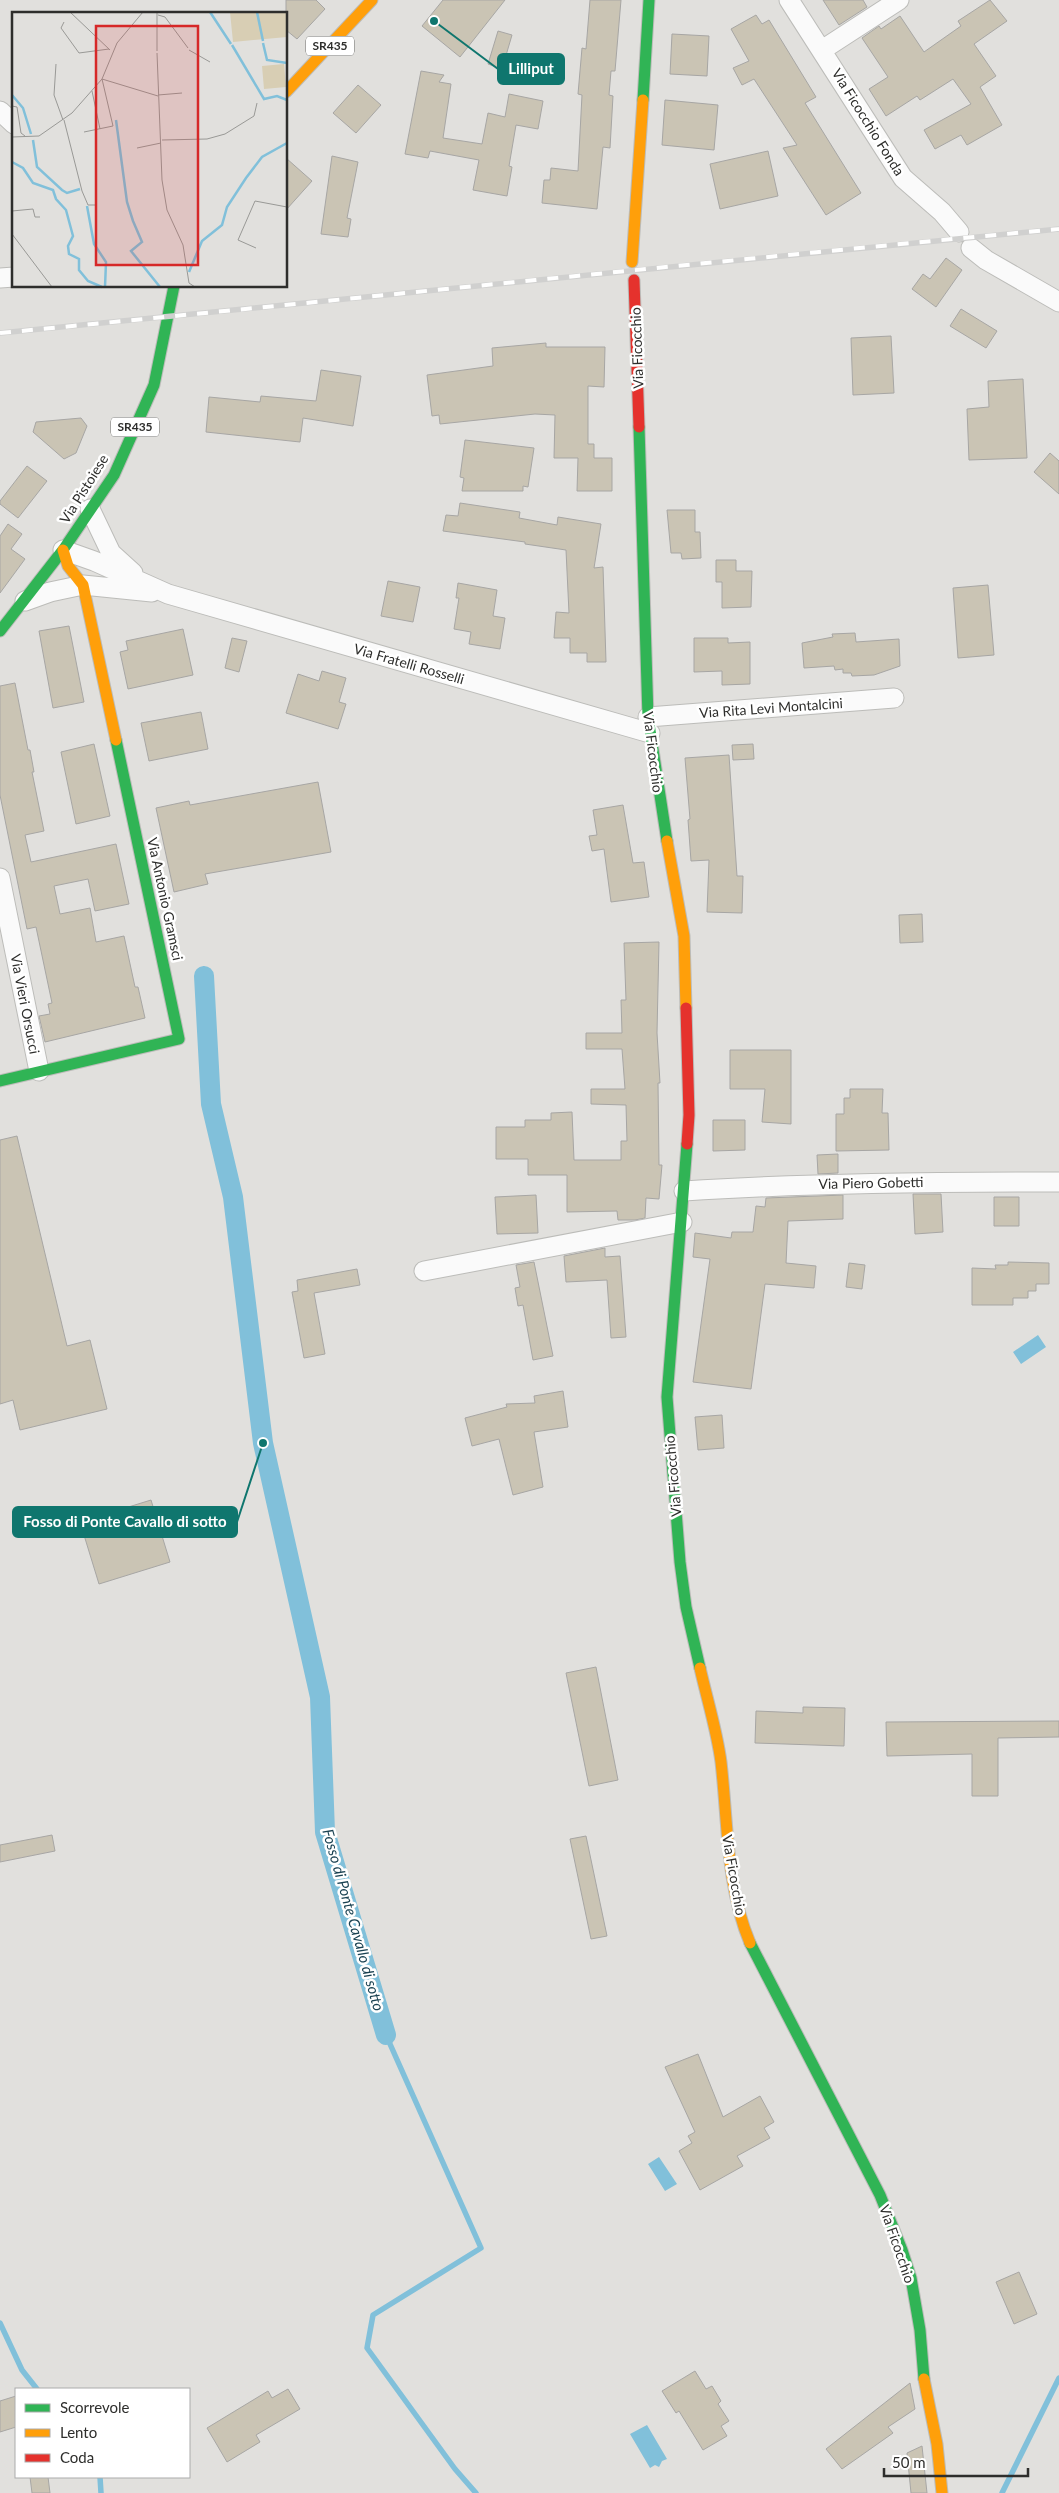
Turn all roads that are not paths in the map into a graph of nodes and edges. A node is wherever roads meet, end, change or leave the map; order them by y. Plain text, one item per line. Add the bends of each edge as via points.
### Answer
1 (372, 0) edge
2 (649, 0) edge
3 (789, 0) edge
4 (899, 0) edge
5 (822, 50) junction
6 (288, 90) edge
7 (0, 111) edge
8 (12, 122) edge
9 (959, 232) dead end
10 (971, 248) dead end
11 (632, 262) dead end
12 (634, 280) dead end
13 (174, 288) edge
14 (1059, 302) edge
15 (90, 509) junction
16 (63, 550) junction
17 (83, 585) junction
18 (168, 594) junction
19 (23, 602) junction
20 (0, 630) edge
21 (894, 698) dead end
22 (649, 725) junction
23 (0, 878) edge
24 (39, 1072) junction
25 (0, 1081) edge
26 (1059, 1182) edge
27 (684, 1192) junction
28 (682, 1222) junction
29 (424, 1271) dead end
30 (942, 2493) edge

1 - 6 street, SR435
2 - 11 street
3 - 5 street, Via Ficocchio Fonda
4 - 5 street
5 - 9 street, Via Ficocchio Fonda via 903,178 942,212
7 - 8 street
10 - 14 street
12 - 22 street, Via Ficocchio
13 - 15 street, Via Pistoiese / SR435 via 154,385 114,474
15 - 16 street, Via Pistoiese / SR435
15 - 18 street, Via Fratelli Rosselli via 111,552 132,573
16 - 17 street via 68,566
16 - 18 street, Via Fratelli Rosselli
16 - 19 street, Via Pistoiese / SR435
17 - 18 street, Via Fratelli Rosselli
17 - 19 street, Via Fratelli Rosselli
17 - 24 street, Via Antonio Gramsci via 179,1039
18 - 22 street, Via Fratelli Rosselli
19 - 20 street, Via Pistoiese / SR435
21 - 22 street, Via Rita Levi Montalcini
22 - 27 street, Via Ficocchio via 684,936 689,1115
23 - 24 street, Via Vieri Orsucci
24 - 25 street, Via Antonio Gramsci
26 - 27 street, Via Piero Gobetti via 873,1182
27 - 28 street, Via Ficocchio
28 - 29 street
28 - 30 street, Via Ficocchio via 667,1381 680,1562 691,1634 721,1760 726,1834 741,1920 758,1963 880,2195 902,2250 911,2278 920,2330 923,2371 937,2444

